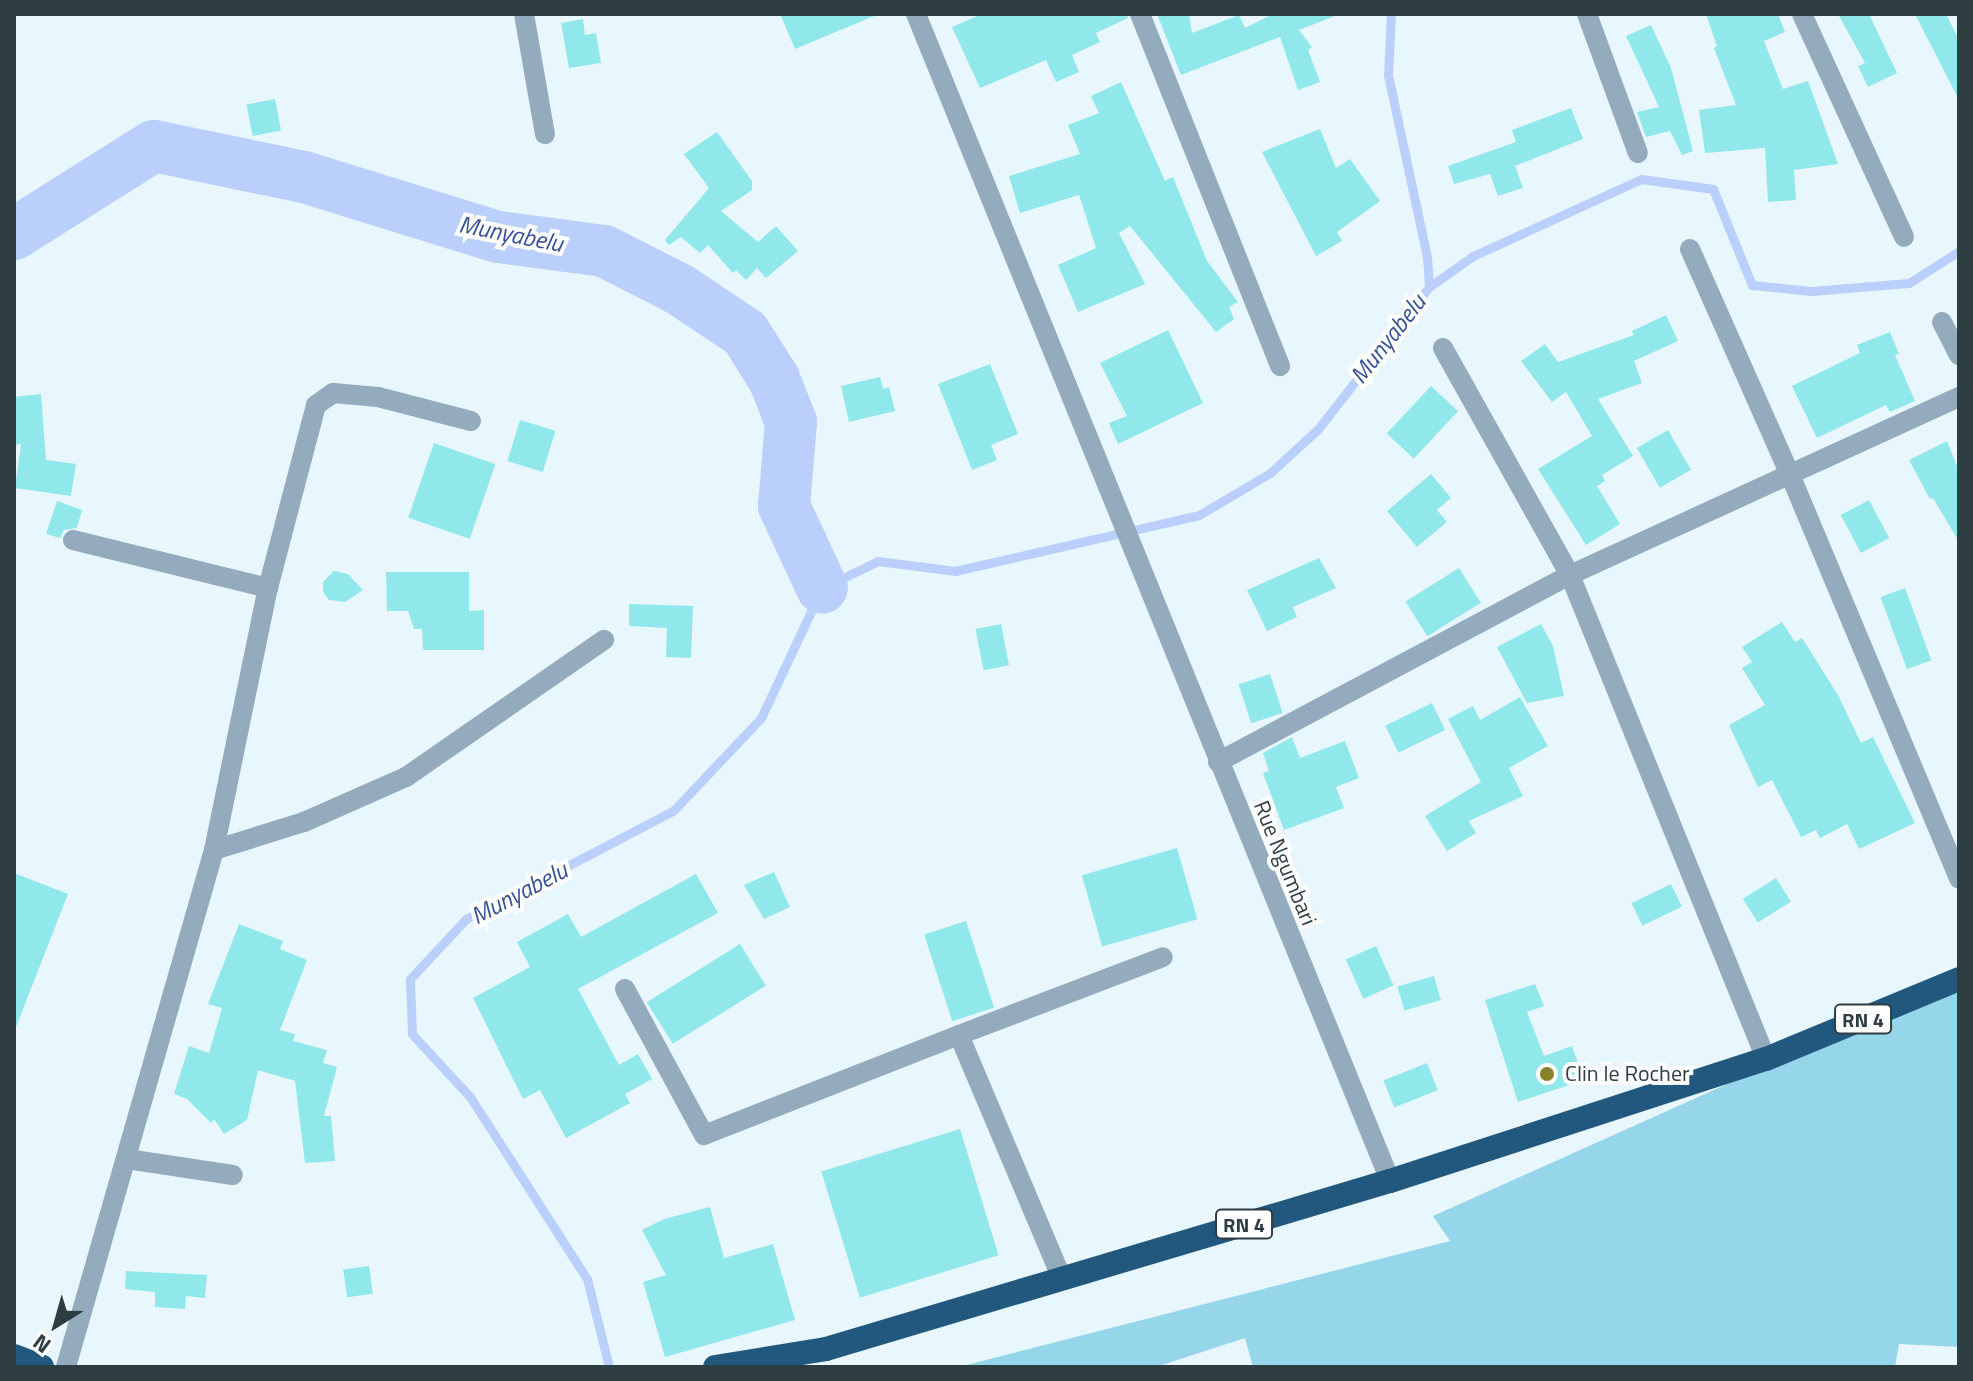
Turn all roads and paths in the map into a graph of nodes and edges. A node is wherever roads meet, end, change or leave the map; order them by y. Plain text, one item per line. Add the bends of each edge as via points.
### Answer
1 (524, 14) edge
2 (916, 14) edge
3 (1140, 14) edge
4 (1587, 14) edge
5 (1802, 14) edge
6 (545, 134) dead end
7 (1638, 153) dead end
8 (1904, 237) dead end
9 (1690, 249) dead end
10 (1942, 322) dead end
11 (1443, 348) dead end
12 (1959, 355) edge
13 (1280, 366) dead end
14 (1959, 397) edge
15 (471, 421) dead end
16 (1789, 472) junction
17 (73, 540) dead end
18 (1570, 575) junction
19 (268, 588) junction
20 (604, 640) dead end
21 (1218, 762) junction
22 (214, 850) junction
23 (1959, 879) edge
24 (1163, 957) dead end
25 (1959, 979) edge
26 (625, 989) dead end
27 (959, 1035) junction
28 (1766, 1059) junction
29 (127, 1159) junction
30 (233, 1175) dead end
31 (1390, 1181) junction
32 (1062, 1279) junction
33 (14, 1356) edge
34 (42, 1367) edge
35 (66, 1367) edge
36 (715, 1367) edge

1 - 6 street
2 - 21 street, Rue Ngumbari
3 - 13 street
4 - 7 street
5 - 8 street
9 - 16 street
10 - 12 street
11 - 18 street
14 - 16 street
15 - 19 street via 378,397 333,393 316,405
16 - 18 street
16 - 23 street
17 - 19 street
18 - 21 street
18 - 28 street
19 - 22 street
20 - 22 street via 406,777 304,822
21 - 31 street, Rue Ngumbari
22 - 29 street
24 - 27 street
25 - 28 highway, RN 4
26 - 27 street via 704,1135
27 - 32 street
28 - 31 highway, RN 4
29 - 30 street
29 - 35 street
31 - 32 highway, RN 4
32 - 36 highway, RN 4 via 826,1349
33 - 34 highway

